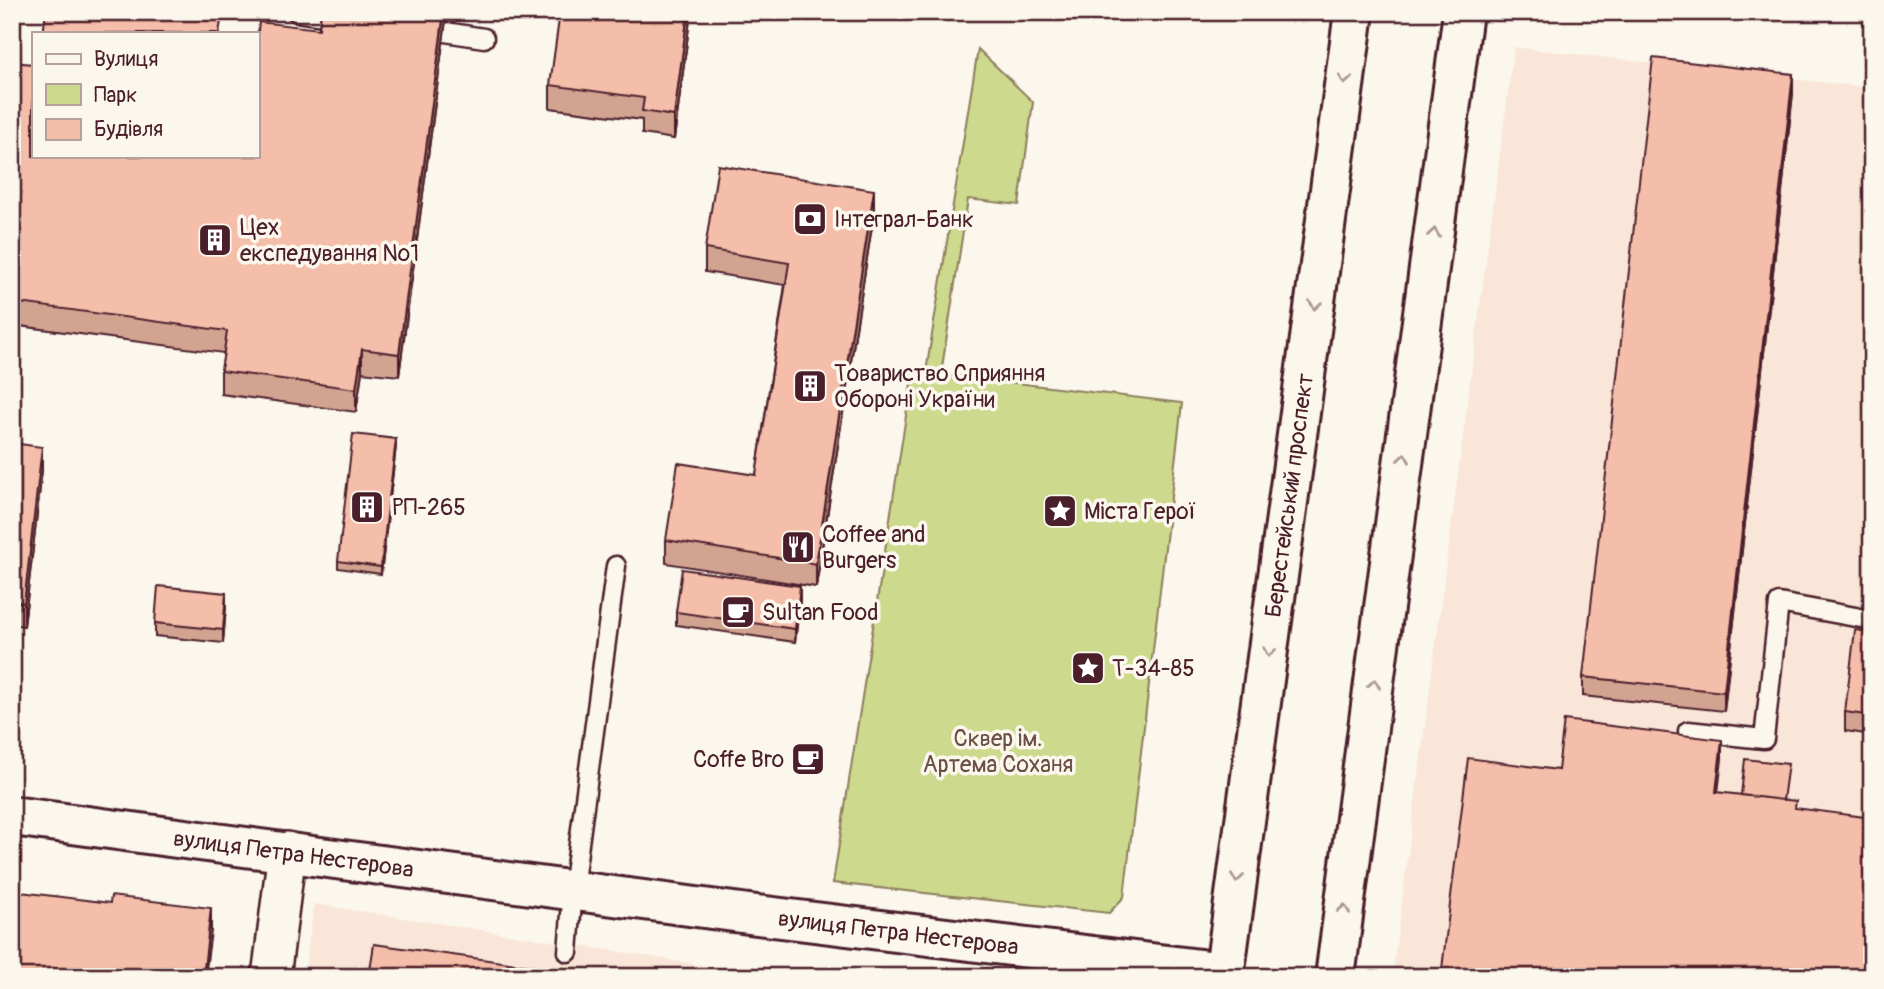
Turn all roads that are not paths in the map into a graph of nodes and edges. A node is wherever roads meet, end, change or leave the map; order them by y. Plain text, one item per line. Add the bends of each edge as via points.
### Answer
1 (297, 12) edge
2 (1354, 12) edge
3 (1463, 12) edge
4 (324, 16) edge
5 (445, 32) edge
6 (484, 38) dead end
7 (616, 566) dead end
8 (1872, 620) edge
9 (1689, 731) dead end
10 (12, 816) edge
11 (287, 851) junction
12 (573, 888) junction
13 (568, 952) dead end
14 (1224, 974) edge
15 (271, 977) edge
16 (1335, 977) edge

1 - 4 lane
2 -> 14 main road, Берестейський проспект
16 -> 3 main road
5 - 6 lane
7 - 12 lane
8 - 9 lane via 1779,603 1764,739
10 - 11 main road, вулиця Петра Нестерова
11 - 12 main road, вулиця Петра Нестерова
11 - 15 street
12 - 13 lane
12 - 14 main road, вулиця Петра Нестерова

